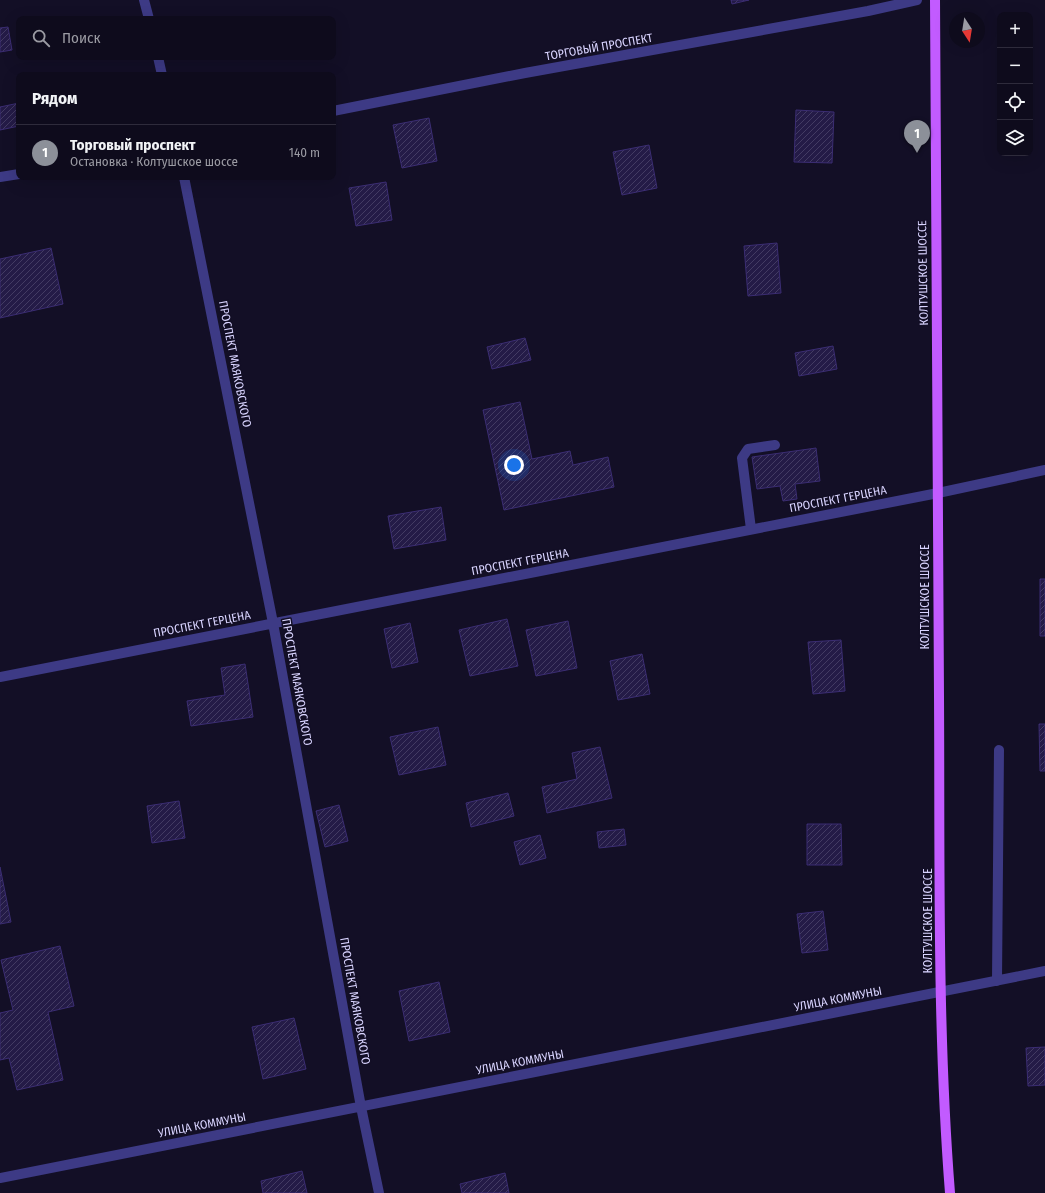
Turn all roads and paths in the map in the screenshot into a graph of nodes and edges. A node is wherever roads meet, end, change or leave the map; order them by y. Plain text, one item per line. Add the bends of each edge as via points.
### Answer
1 (144, 0) edge
2 (918, 0) edge
3 (935, 0) edge
4 (148, 16) edge
5 (159, 60) edge
6 (161, 72) edge
7 (336, 110) edge
8 (16, 174) edge
9 (0, 177) edge
10 (185, 180) edge
11 (775, 445) dead end
12 (1045, 470) edge
13 (938, 493) junction
14 (751, 529) junction
15 (273, 623) junction
16 (0, 677) edge
17 (999, 750) dead end
18 (1045, 971) edge
19 (997, 981) junction
20 (941, 992) junction
21 (361, 1107) junction
22 (0, 1178) edge
23 (379, 1193) edge
24 (950, 1193) edge

1 - 4 street
2 - 7 street, ТОРГОВЫЙ ПРОСПЕКТ
3 - 13 main road, КОЛТУШСКОЕ ШОССЕ
5 - 6 street
8 - 9 street
10 - 15 street, ПРОСПЕКТ МАЯКОВСКОГО
11 - 14 street via 748,449 742,458
12 - 13 street, ПРОСПЕКТ ГЕРЦЕНА
13 - 14 street, ПРОСПЕКТ ГЕРЦЕНА
13 - 20 main road, КОЛТУШСКОЕ ШОССЕ
14 - 15 street, ПРОСПЕКТ ГЕРЦЕНА
15 - 16 street, ПРОСПЕКТ ГЕРЦЕНА
15 - 21 street, ПРОСПЕКТ МАЯКОВСКОГО
17 - 19 street
18 - 19 street, УЛИЦА КОММУНЫ
19 - 20 street, УЛИЦА КОММУНЫ
20 - 21 street, УЛИЦА КОММУНЫ
20 - 24 main road, КОЛТУШСКОЕ ШОССЕ
21 - 22 street, УЛИЦА КОММУНЫ
21 - 23 street, ПРОСПЕКТ МАЯКОВСКОГО

